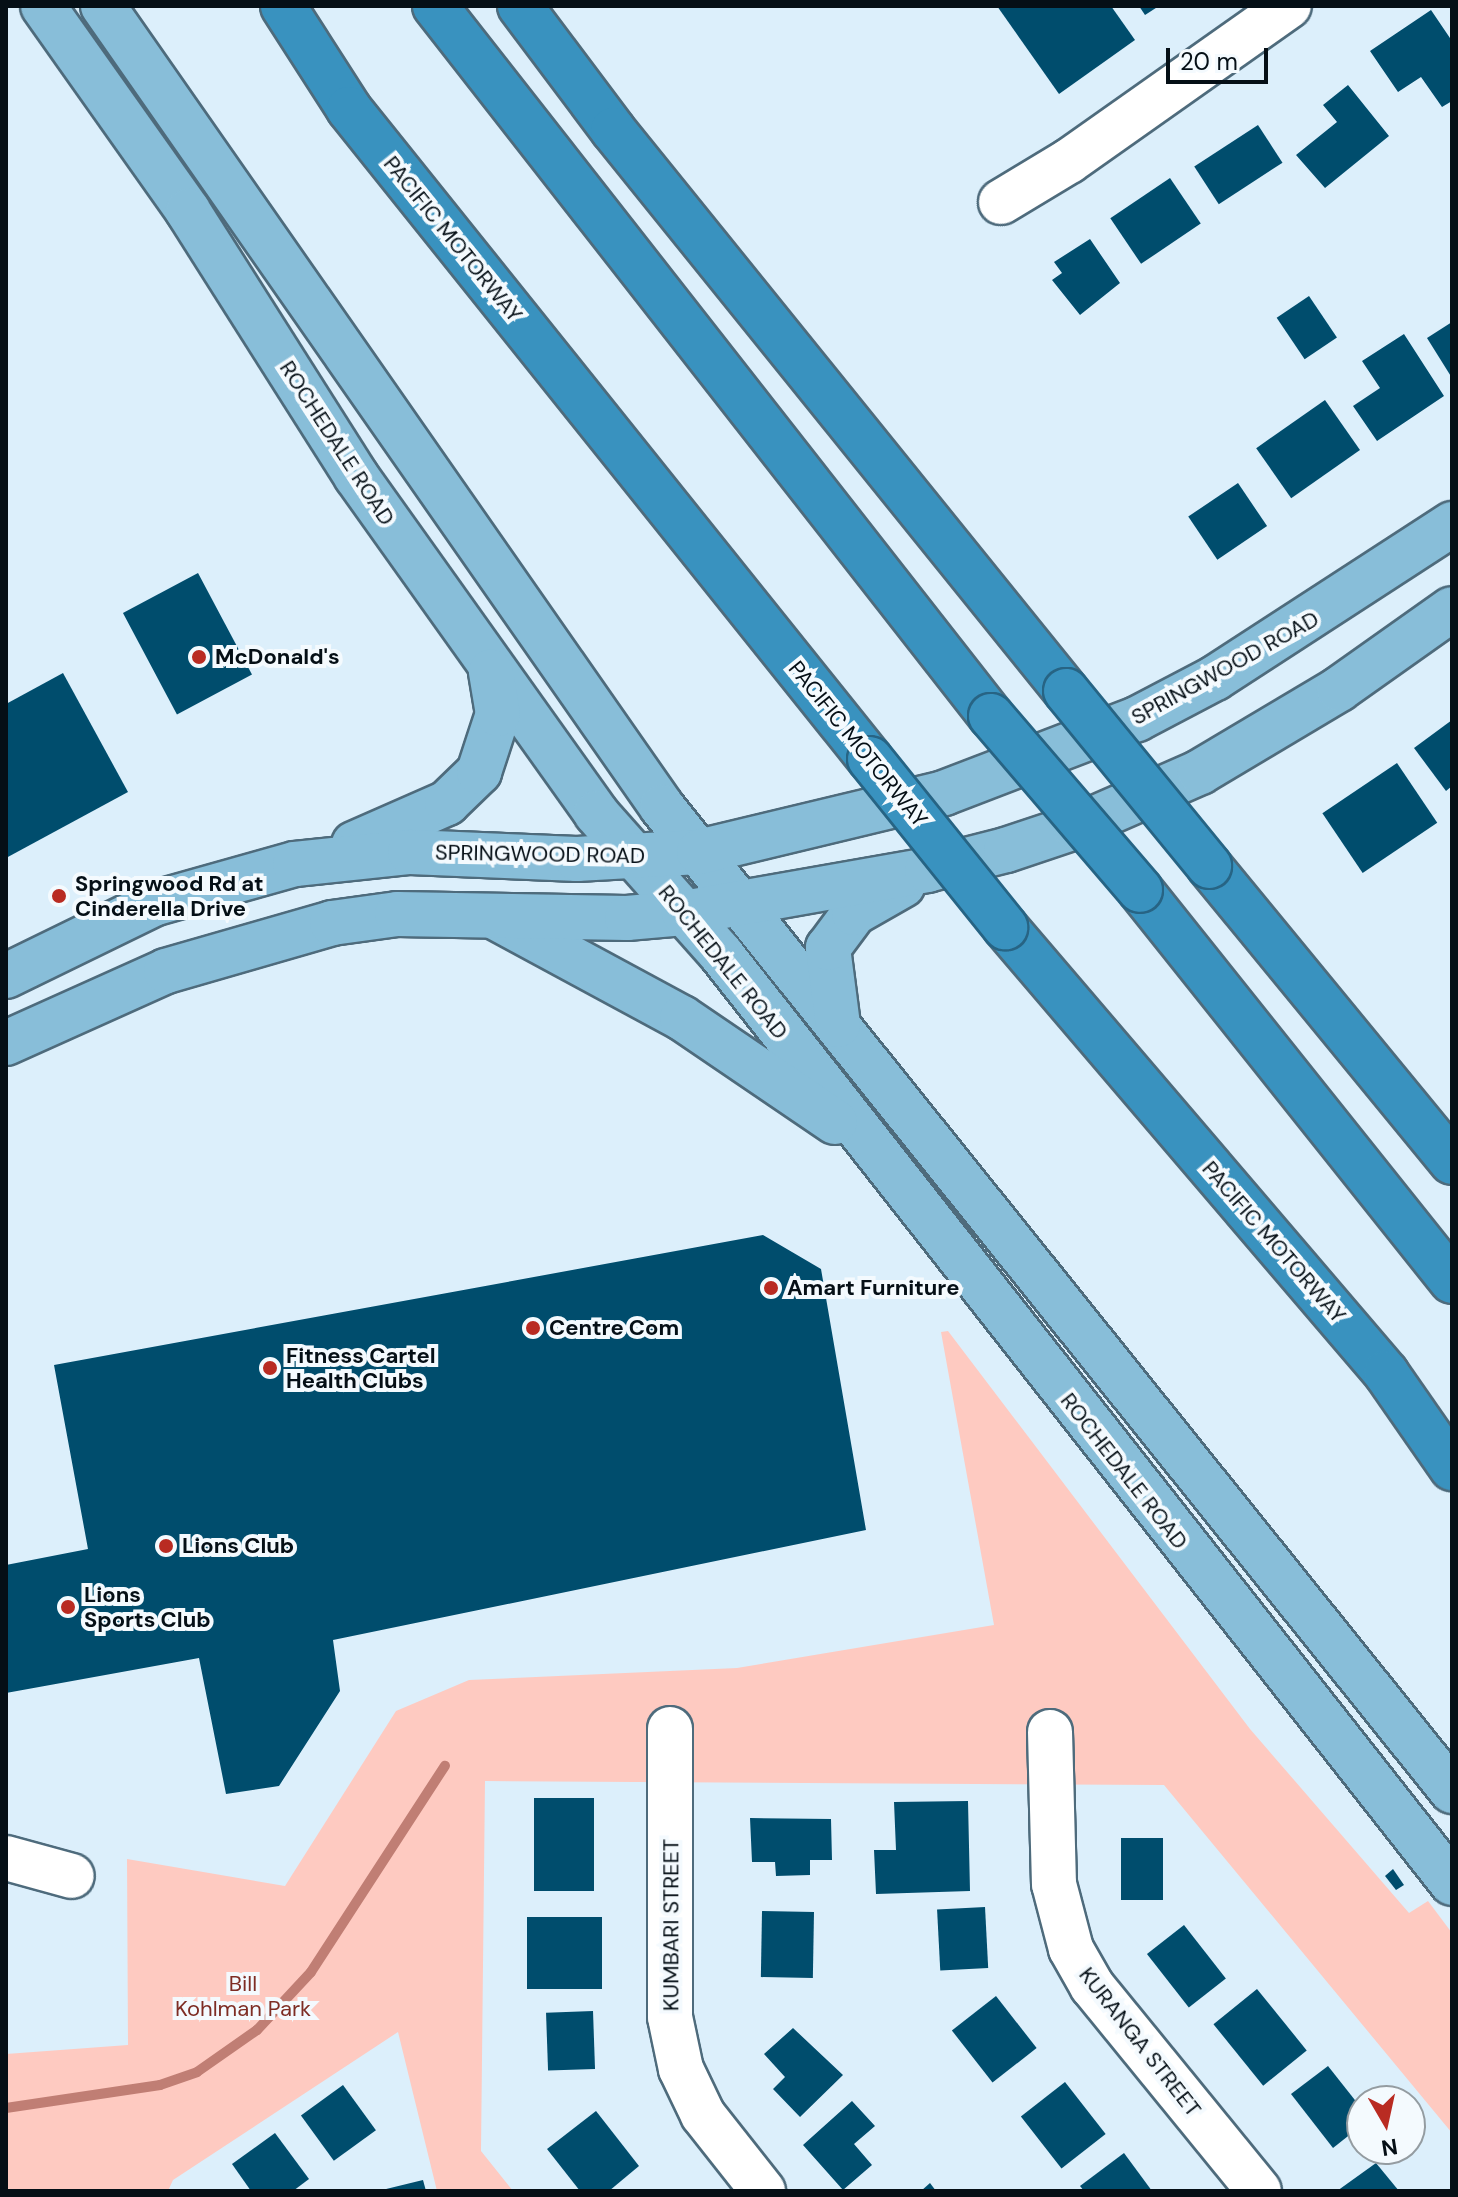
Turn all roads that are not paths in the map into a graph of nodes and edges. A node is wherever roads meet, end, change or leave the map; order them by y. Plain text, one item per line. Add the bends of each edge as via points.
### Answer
1 (43, 6) edge
2 (103, 6) edge
3 (283, 6) edge
4 (435, 6) edge
5 (520, 6) edge
6 (1289, 6) edge
7 (1001, 202) dead end
8 (1452, 524) edge
9 (1452, 609) edge
10 (489, 668) junction
11 (699, 852) junction
12 (636, 858) junction
13 (328, 859) junction
14 (969, 861) junction
15 (741, 903) junction
16 (684, 913) junction
17 (490, 914) junction
18 (6, 976) edge
19 (838, 1031) junction
20 (6, 1043) edge
21 (869, 1147) junction
22 (1452, 1162) edge
23 (1452, 1281) edge
24 (1452, 1468) edge
25 (670, 1729) dead end
26 (1050, 1732) dead end
27 (1452, 1791) edge
28 (6, 1858) edge
29 (72, 1876) dead end
30 (1452, 1883) edge
31 (763, 2191) edge
32 (1259, 2191) edge

1 - 10 main road, ROCHEDALE ROAD via 188,211 356,476
2 - 11 main road via 405,445
3 - 24 highway, PACIFIC MOTORWAY, bridge via 349,109 1005,927 1386,1373
4 - 23 highway, bridge via 991,716 1140,890
5 - 22 highway, bridge via 613,130
6 - 7 street via 1069,161
8 - 11 main road, SPRINGWOOD ROAD via 1316,617 1137,719 944,793
9 - 14 main road via 1339,689 1200,772 1075,827
10 - 12 main road, ROCHEDALE ROAD via 596,813
10 - 13 main road via 498,714 487,759 471,782 434,810
11 - 12 main road, SPRINGWOOD ROAD
11 - 15 main road
12 - 13 main road, SPRINGWOOD ROAD via 410,852
12 - 16 main road, ROCHEDALE ROAD
13 - 18 main road, SPRINGWOOD ROAD via 156,903
14 - 15 main road
14 - 19 main road via 894,888 839,928 828,948
15 - 16 main road
15 - 19 main road
16 - 17 main road via 627,918
16 - 21 main road, ROCHEDALE ROAD
17 - 20 main road via 397,914 262,940 166,971
17 - 21 main road via 682,1018
19 - 27 main road
21 - 30 main road, ROCHEDALE ROAD
25 - 31 street, KUMBARI STREET via 670,2017 681,2069 703,2115
26 - 32 street, KURANGA STREET via 1054,1884 1071,1949 1092,1986
28 - 29 street

